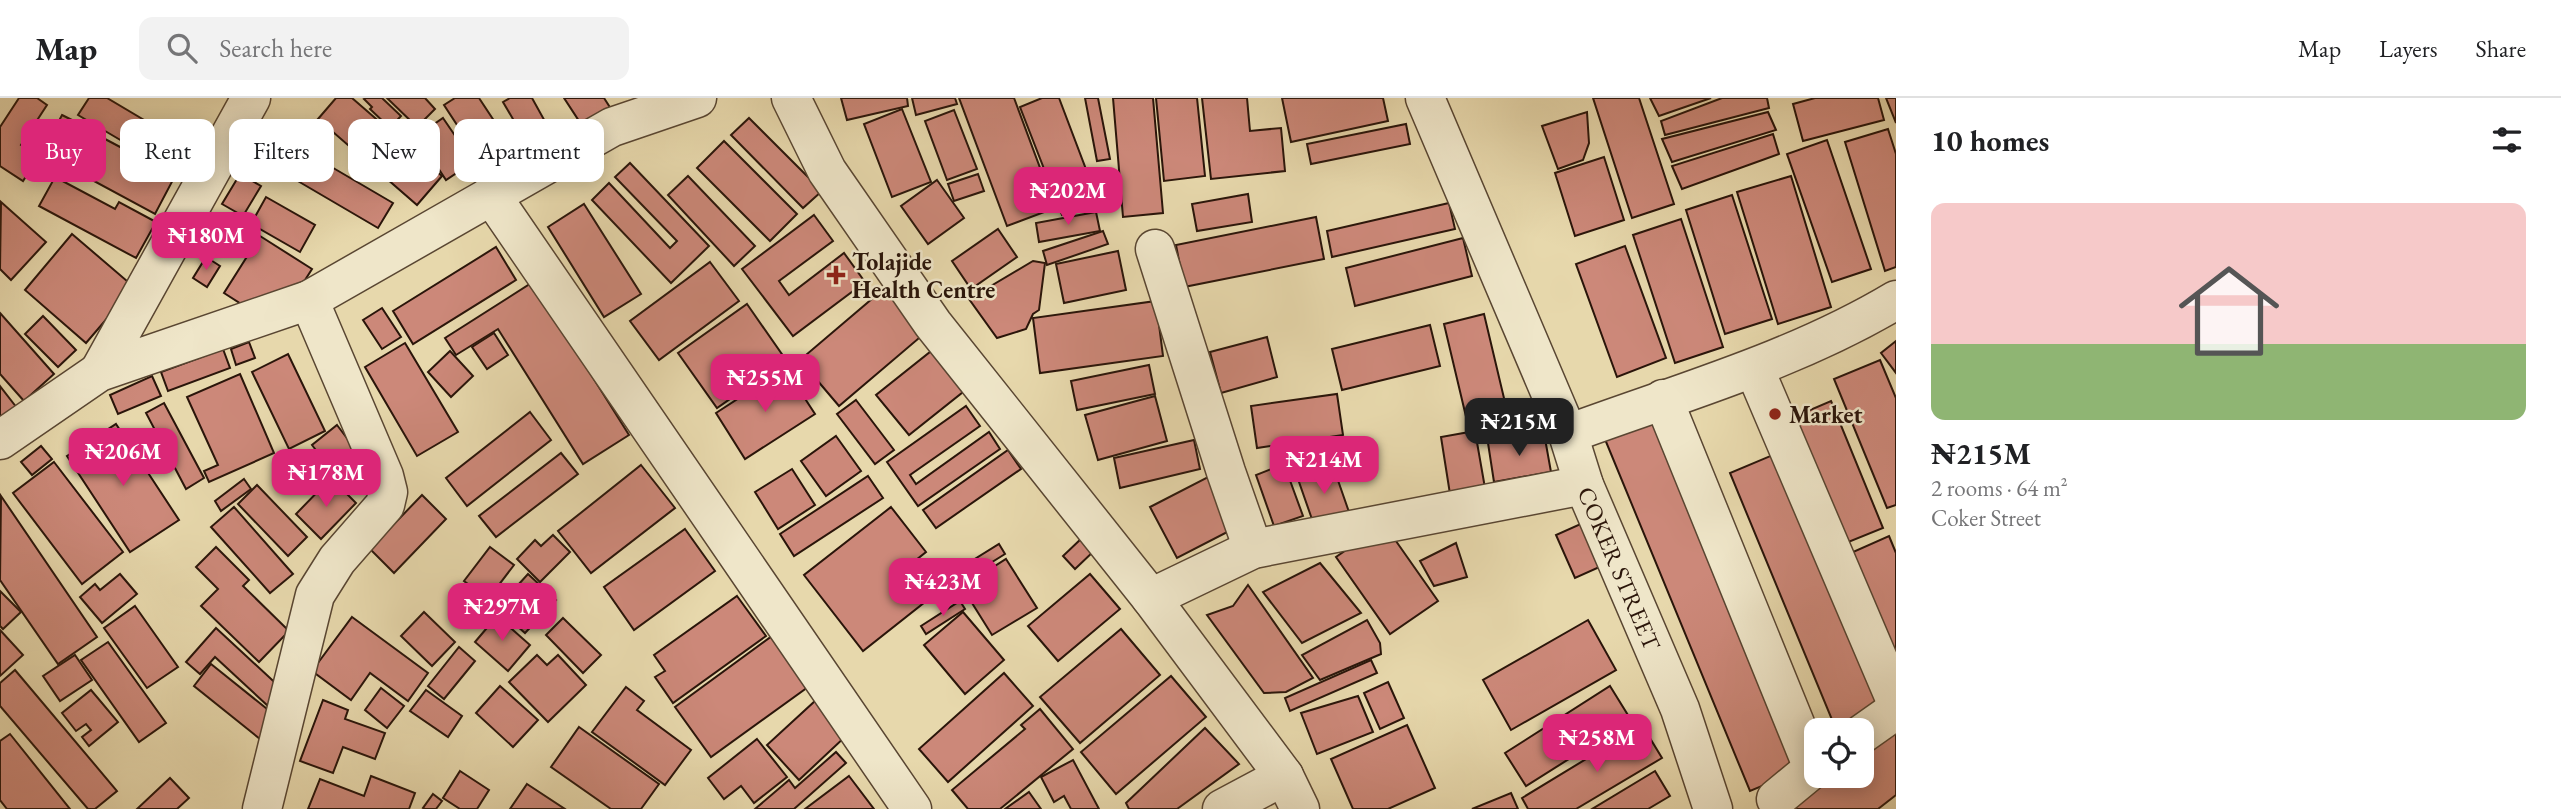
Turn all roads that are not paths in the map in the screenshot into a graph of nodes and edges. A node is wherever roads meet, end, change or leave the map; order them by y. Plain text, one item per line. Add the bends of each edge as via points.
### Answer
1 (251, 98) edge
2 (697, 98) edge
3 (791, 98) edge
4 (1425, 98) edge
5 (1452, 98) edge
6 (1438, 135) junction
7 (491, 195) junction
8 (1155, 249) dead end
9 (309, 300) junction
10 (1896, 300) edge
11 (1754, 368) junction
12 (99, 372) junction
13 (1663, 399) junction
14 (1568, 434) junction
15 (0, 440) edge
16 (1584, 485) junction
17 (1253, 549) junction
18 (1151, 598) junction
19 (1896, 701) edge
20 (1896, 710) edge
21 (1874, 726) edge
22 (1804, 740) edge
23 (1804, 776) edge
24 (1292, 793) edge
25 (1776, 799) dead end
26 (262, 809) edge
27 (912, 809) edge
28 (1222, 809) edge
29 (1713, 809) edge

1 - 12 street
2 - 7 street via 612,127
3 - 18 street via 827,171 933,324
4 - 6 street, COKER STREET
5 - 6 street
6 - 14 street, COKER STREET
7 - 9 street
7 - 27 street
8 - 17 street
9 - 12 street
9 - 26 street via 388,492 385,505 337,560 315,595
10 - 11 street via 1858,323
11 - 13 street
11 - 19 street
12 - 15 street
13 - 14 street
13 - 22 street
14 - 16 street, COKER STREET
16 - 17 street
16 - 29 street, COKER STREET via 1680,709
17 - 18 street
18 - 24 street
20 - 21 street
23 - 25 street
24 - 28 street

